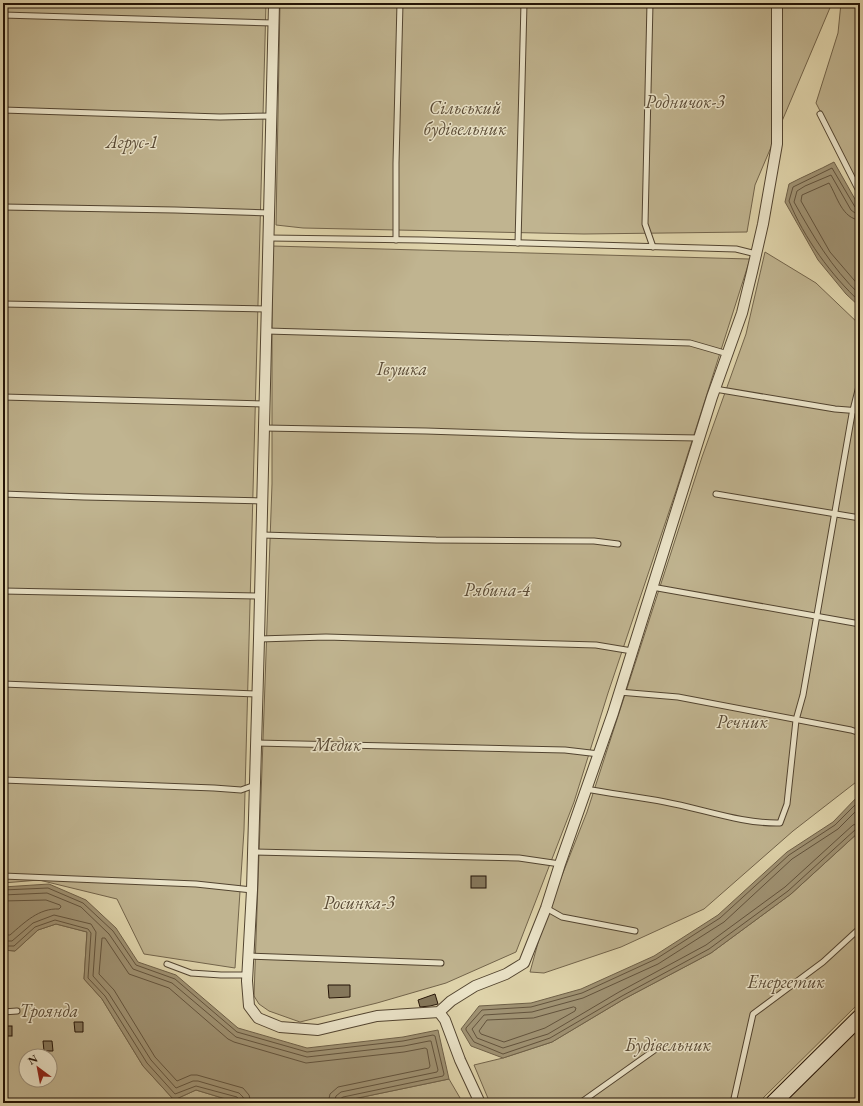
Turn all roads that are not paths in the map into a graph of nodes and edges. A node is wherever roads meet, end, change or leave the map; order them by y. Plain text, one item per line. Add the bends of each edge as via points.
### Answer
1 (274, 3) edge
2 (400, 3) edge
3 (524, 3) edge
4 (650, 3) edge
5 (777, 3) edge
6 (3, 15) edge
7 (273, 22) junction
8 (3, 110) edge
9 (820, 114) dead end
10 (272, 116) junction
11 (860, 193) edge
12 (3, 207) edge
13 (270, 213) junction
14 (269, 238) junction
15 (396, 240) junction
16 (518, 243) junction
17 (653, 247) junction
18 (756, 254) junction
19 (3, 304) edge
20 (267, 309) junction
21 (267, 331) junction
22 (728, 354) junction
23 (860, 382) edge
24 (715, 389) junction
25 (3, 398) edge
26 (265, 404) junction
27 (853, 410) junction
28 (860, 411) edge
29 (265, 428) junction
30 (699, 438) junction
31 (3, 494) edge
32 (716, 494) dead end
33 (263, 501) junction
34 (835, 514) junction
35 (860, 518) edge
36 (262, 535) junction
37 (618, 544) dead end
38 (652, 587) junction
39 (3, 591) edge
40 (260, 596) junction
41 (817, 616) junction
42 (860, 624) edge
43 (259, 639) junction
44 (632, 651) junction
45 (3, 684) edge
46 (620, 692) junction
47 (258, 694) junction
48 (796, 720) junction
49 (860, 733) edge
50 (256, 743) junction
51 (599, 754) junction
52 (3, 780) edge
53 (255, 785) junction
54 (586, 790) junction
55 (253, 852) junction
56 (560, 864) junction
57 (3, 876) edge
58 (252, 890) junction
59 (546, 908) junction
60 (860, 928) edge
61 (635, 931) dead end
62 (248, 956) junction
63 (441, 963) dead end
64 (167, 964) dead end
65 (247, 975) junction
66 (17, 1011) dead end
67 (3, 1012) edge
68 (439, 1012) junction
69 (860, 1017) edge
70 (656, 1049) dead end
71 (480, 1103) edge
72 (580, 1103) edge
73 (733, 1103) edge
74 (772, 1103) edge

1 - 7 street
2 - 15 lane
3 - 16 lane
4 - 17 lane via 645,224
5 - 18 street via 777,144
6 - 7 lane
7 - 10 street
8 - 10 lane via 220,117
9 - 11 lane
10 - 13 street
12 - 13 lane
13 - 14 street
14 - 15 lane
14 - 20 street
15 - 16 lane
16 - 17 lane
17 - 18 lane via 736,249
18 - 22 street via 742,313
19 - 20 lane
20 - 21 street
21 - 22 lane via 690,342
21 - 26 street
22 - 24 street
23 - 27 lane
24 - 27 lane
24 - 30 street
25 - 26 lane
26 - 29 street
27 - 28 lane
27 - 34 lane
29 - 30 lane
29 - 33 street
30 - 38 street
31 - 33 lane
32 - 34 lane
33 - 36 street
34 - 35 lane
34 - 41 lane
36 - 37 lane via 594,541
36 - 40 street
38 - 41 lane
38 - 44 street
39 - 40 lane
40 - 43 street
41 - 42 lane
41 - 48 lane via 804,695
43 - 44 lane via 326,637 596,645
43 - 47 street
44 - 46 street
45 - 47 lane
46 - 48 lane via 678,697
46 - 51 street
47 - 50 street
48 - 49 lane
48 - 54 lane via 787,804 780,822 745,820 665,802
50 - 51 lane via 565,750
50 - 53 street
51 - 54 street
52 - 53 lane via 241,790
53 - 55 street
54 - 56 street
55 - 56 lane via 519,858
55 - 58 street
56 - 59 street
57 - 58 lane via 196,884
58 - 62 street
59 - 61 lane via 562,917
59 - 68 street via 524,963 506,974 475,986
60 - 73 lane via 823,962 753,1014
62 - 63 lane
62 - 65 street
64 - 65 lane via 191,973
65 - 68 street via 249,1006 258,1018 280,1027 318,1030 377,1016
66 - 67 lane
68 - 71 street via 445,1020
69 - 74 street
70 - 72 lane

